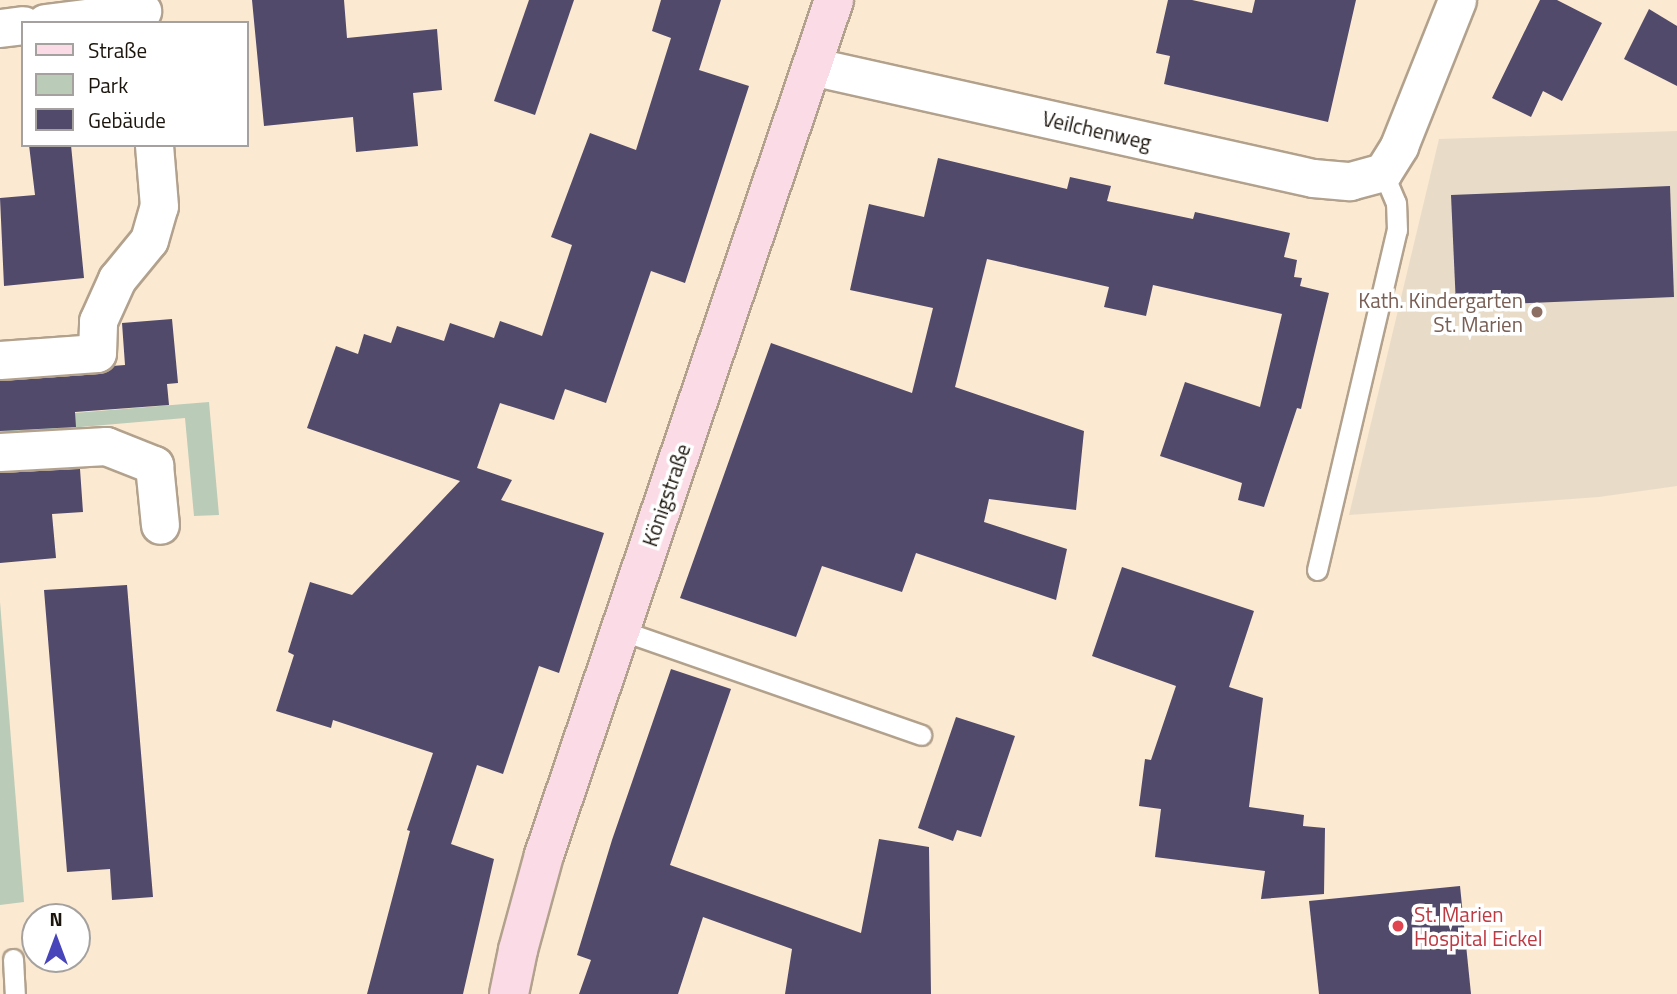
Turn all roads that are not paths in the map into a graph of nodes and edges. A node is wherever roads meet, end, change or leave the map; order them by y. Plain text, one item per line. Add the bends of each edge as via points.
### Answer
1 (834, 0) edge
2 (1457, 0) edge
3 (142, 11) edge
4 (61, 21) edge
5 (21, 25) edge
6 (0, 28) edge
7 (811, 66) junction
8 (154, 147) edge
9 (1383, 172) junction
10 (0, 360) edge
11 (0, 452) edge
12 (160, 525) dead end
13 (1317, 570) dead end
14 (620, 630) junction
15 (921, 736) dead end
16 (13, 959) dead end
17 (15, 994) edge
18 (509, 994) edge

1 - 7 street, Königstraße
2 - 9 street via 1399,146
3 - 4 street
5 - 6 street
7 - 9 street, Veilchenweg via 1312,178 1350,181
7 - 14 street, Königstraße
8 - 10 street via 159,206 149,240 117,279 98,321 97,353
9 - 13 lane via 1396,203 1397,230
11 - 12 street via 106,446 154,465
14 - 15 lane
14 - 18 street, Königstraße via 544,855
16 - 17 lane

